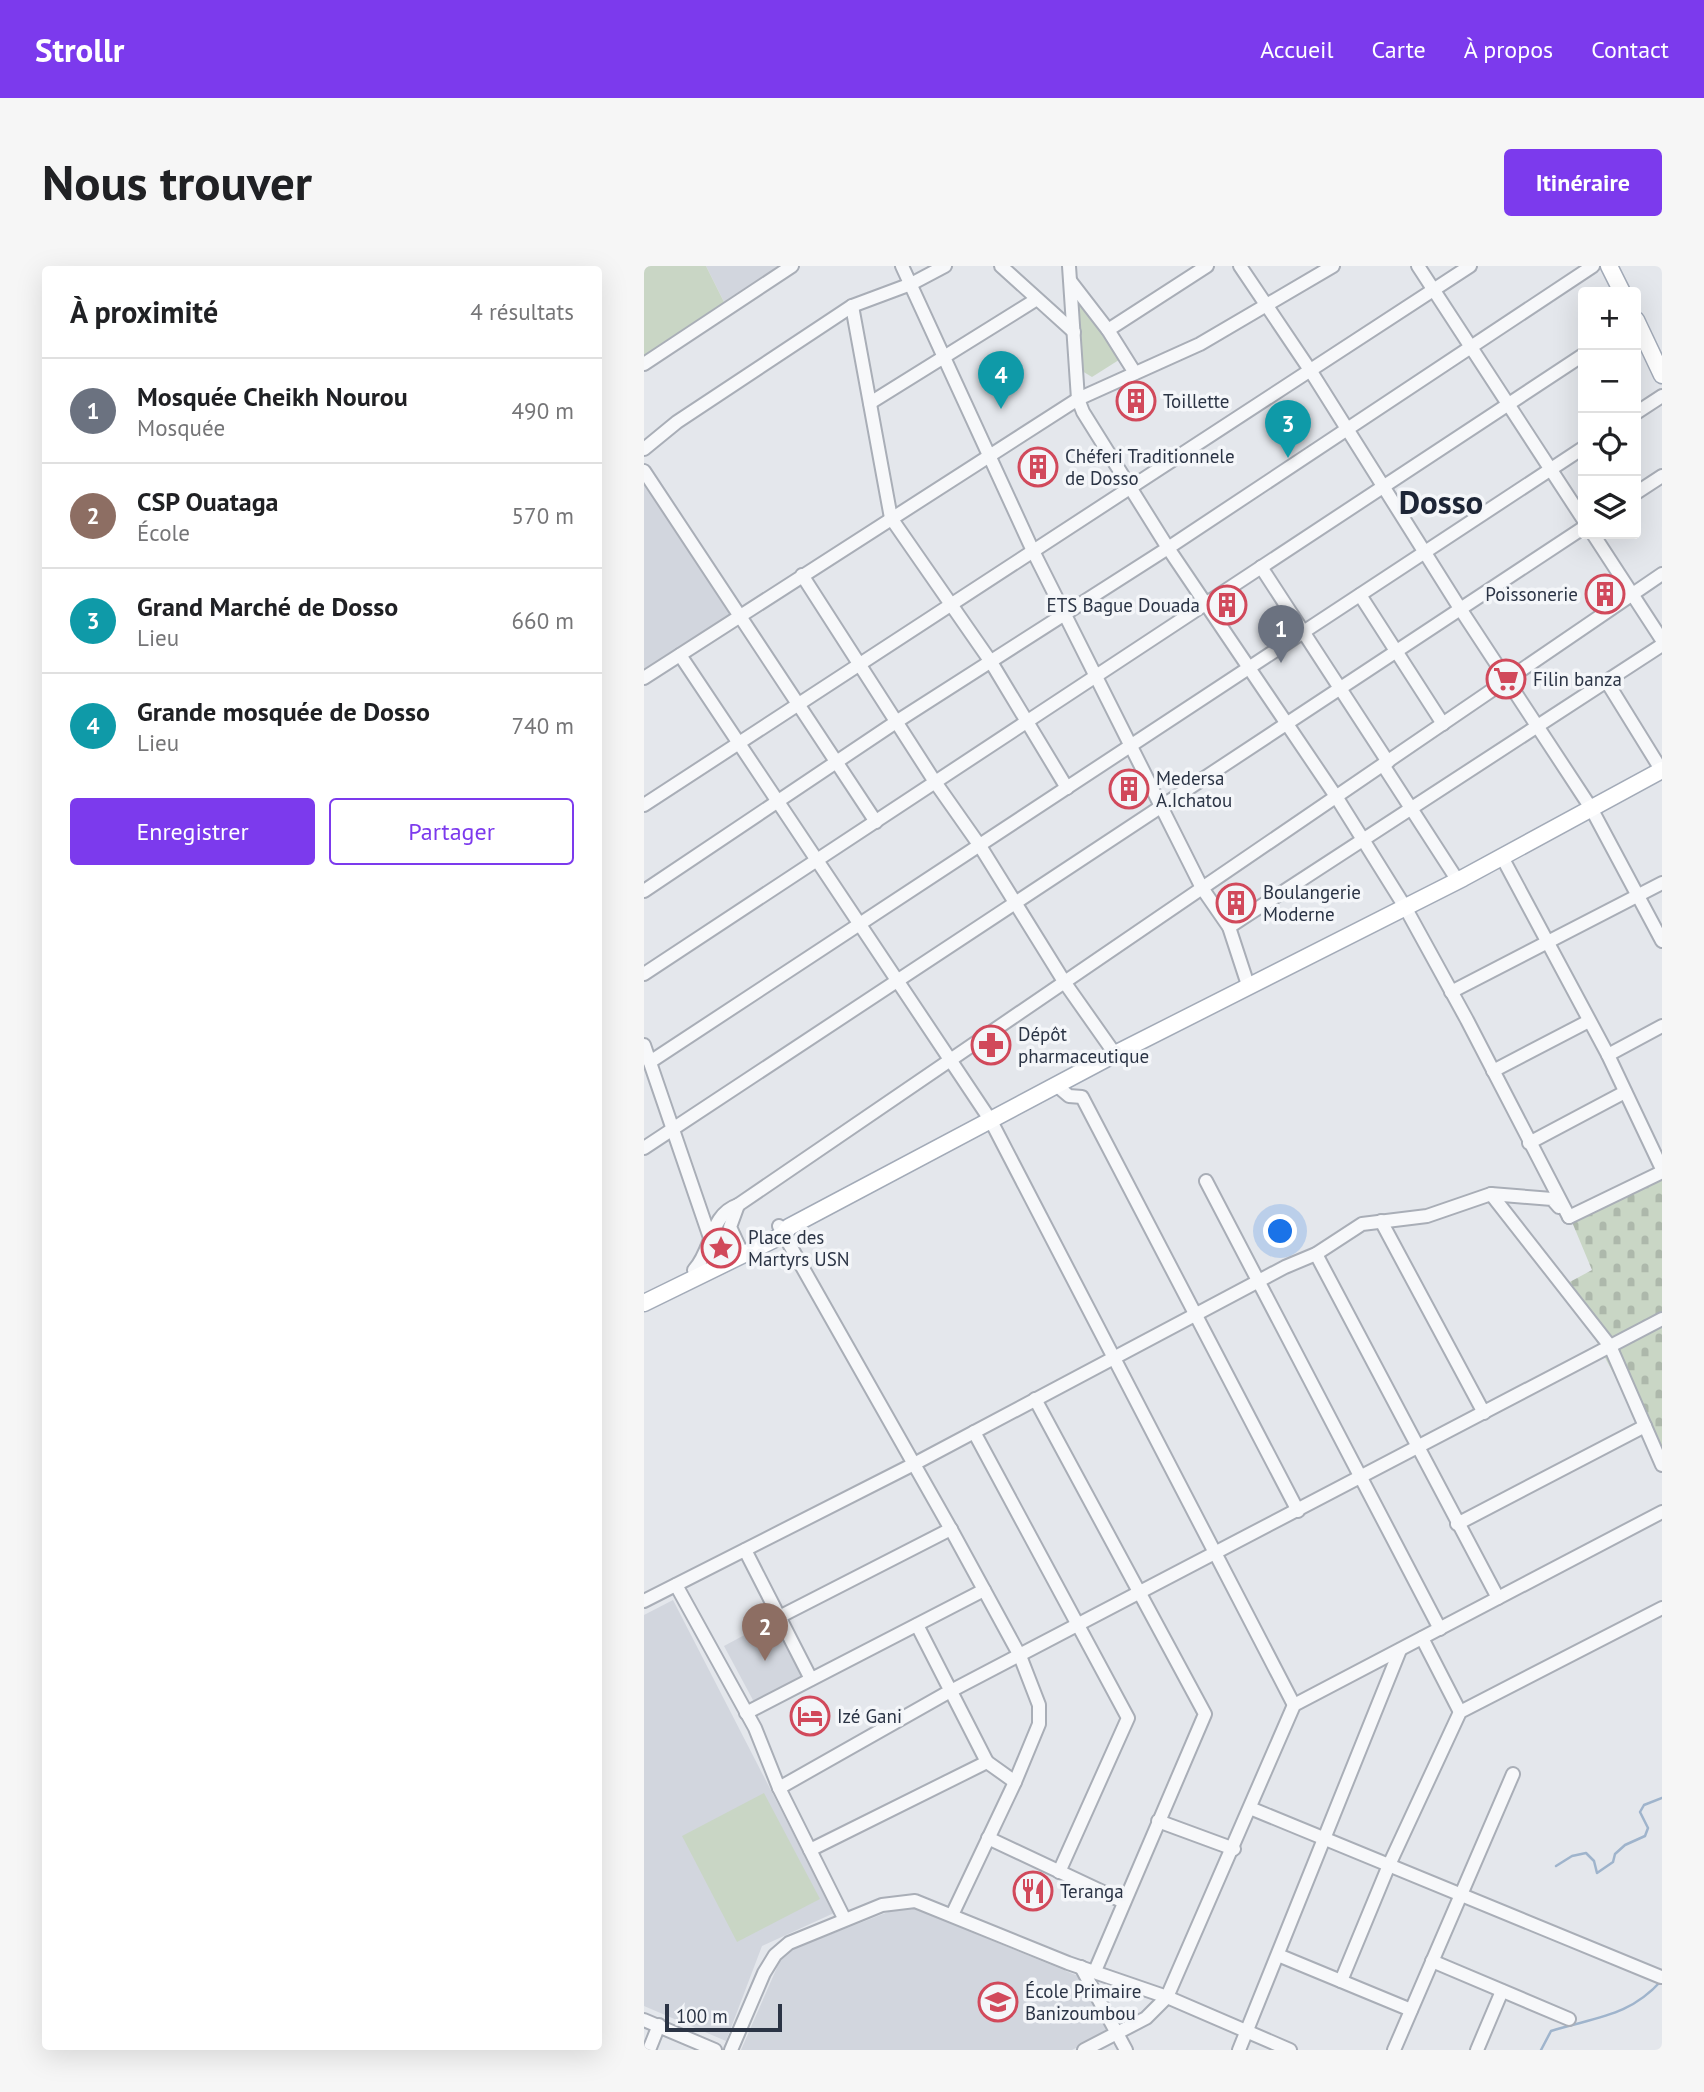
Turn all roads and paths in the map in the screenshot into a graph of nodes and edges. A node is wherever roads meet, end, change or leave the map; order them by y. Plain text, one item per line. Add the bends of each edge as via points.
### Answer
1 (792, 266) edge
2 (902, 266) edge
3 (945, 266) edge
4 (1001, 266) edge
5 (1207, 266) edge
6 (1240, 266) edge
7 (1333, 266) edge
8 (1418, 266) edge
9 (1470, 266) edge
10 (1592, 266) edge
11 (1609, 266) edge
12 (1071, 271) edge
13 (911, 284) junction
14 (1620, 287) edge
15 (1434, 290) junction
16 (1037, 299) junction
17 (852, 306) junction
18 (1266, 307) junction
19 (1108, 330) junction
20 (1641, 331) edge
21 (1074, 332) junction
22 (1471, 346) junction
23 (945, 358) junction
24 (1578, 358) edge
25 (644, 364) edge
26 (1310, 370) junction
27 (1135, 373) junction
28 (1662, 375) edge
29 (1662, 396) edge
30 (1078, 399) junction
31 (870, 403) junction
32 (1508, 405) junction
33 (1641, 410) edge
34 (1346, 428) junction
35 (644, 449) edge
36 (1578, 451) edge
37 (989, 454) junction
38 (1551, 469) junction
39 (644, 471) edge
40 (1662, 476) edge
41 (1384, 486) junction
42 (1130, 487) junction
43 (1641, 490) edge
44 (1578, 511) edge
45 (891, 518) junction
46 (1578, 530) edge
47 (1596, 539) edge
48 (1168, 548) junction
49 (1033, 551) junction
50 (1424, 552) junction
51 (1261, 567) junction
52 (1662, 574) edge
53 (802, 575) junction
54 (1360, 595) junction
55 (1633, 595) junction
56 (952, 603) junction
57 (1206, 606) junction
58 (1461, 610) junction
59 (1064, 614) junction
60 (740, 616) junction
61 (1302, 633) junction
62 (1662, 639) edge
63 (1662, 645) edge
64 (1396, 651) junction
65 (680, 655) junction
66 (991, 662) junction
67 (859, 664) junction
68 (1248, 670) junction
69 (1096, 677) junction
70 (644, 678) edge
71 (1506, 681) junction
72 (1607, 682) junction
73 (1340, 688) junction
74 (798, 704) junction
75 (896, 722) junction
76 (1027, 722) junction
77 (1288, 724) junction
78 (1443, 724) junction
79 (1538, 728) junction
80 (739, 743) junction
81 (1131, 746) junction
82 (837, 763) junction
83 (1385, 763) junction
84 (1662, 771) edge
85 (935, 782) junction
86 (1067, 788) junction
87 (1337, 798) junction
88 (778, 802) junction
89 (644, 805) edge
90 (1162, 805) junction
91 (1591, 808) junction
92 (1412, 809) junction
93 (876, 822) junction
94 (1363, 841) junction
95 (980, 846) junction
96 (1502, 857) junction
97 (817, 860) junction
98 (1458, 881) junction
99 (1662, 883) edge
100 (1202, 888) junction
101 (644, 891) edge
102 (1638, 895) junction
103 (1014, 903) junction
104 (1405, 907) junction
105 (859, 923) junction
106 (1229, 927) junction
107 (1662, 941) edge
108 (1546, 944) junction
109 (644, 974) edge
110 (897, 980) junction
111 (1065, 983) junction
112 (1248, 985) junction
113 (1451, 992) junction
114 (1589, 1021) junction
115 (1662, 1026) edge
116 (644, 1045) edge
117 (1115, 1054) junction
118 (1608, 1055) junction
119 (951, 1061) junction
120 (650, 1062) junction
121 (1493, 1071) junction
122 (1056, 1084) junction
123 (1625, 1092) junction
124 (991, 1121) junction
125 (672, 1130) junction
126 (1529, 1143) junction
127 (644, 1148) edge
128 (1662, 1171) edge
129 (1206, 1181) dead end
130 (1491, 1194) junction
131 (697, 1206) junction
132 (722, 1217) junction
133 (1569, 1217) junction
134 (1381, 1222) junction
135 (784, 1229) junction
136 (710, 1239) junction
137 (740, 1250) junction
138 (1316, 1254) junction
139 (718, 1262) junction
140 (690, 1275) junction
141 (1258, 1281) junction
142 (644, 1303) edge
143 (1196, 1313) junction
144 (1662, 1319) edge
145 (1610, 1346) junction
146 (1113, 1357) junction
147 (1035, 1399) junction
148 (1484, 1413) junction
149 (1645, 1426) junction
150 (974, 1432) junction
151 (1417, 1447) junction
152 (914, 1464) junction
153 (1662, 1465) edge
154 (1362, 1478) junction
155 (1298, 1511) junction
156 (1662, 1512) edge
157 (1457, 1524) junction
158 (951, 1529) junction
159 (745, 1550) junction
160 (1216, 1555) junction
161 (676, 1585) junction
162 (984, 1590) junction
163 (1141, 1594) junction
164 (1498, 1598) junction
165 (644, 1601) edge
166 (1662, 1608) edge
167 (779, 1617) junction
168 (917, 1625) junction
169 (1079, 1626) junction
170 (1440, 1629) junction
171 (1422, 1638) junction
172 (1399, 1650) junction
173 (1020, 1656) junction
174 (811, 1679) junction
175 (951, 1691) junction
176 (1294, 1705) junction
177 (1460, 1712) junction
178 (746, 1713) junction
179 (987, 1762) junction
180 (1513, 1774) dead end
181 (1016, 1782) junction
182 (779, 1788) junction
183 (1250, 1808) junction
184 (1158, 1821) junction
185 (988, 1838) junction
186 (1325, 1839) junction
187 (1234, 1849) junction
188 (810, 1850) junction
189 (1389, 1865) junction
190 (1059, 1872) junction
191 (1461, 1895) junction
192 (1124, 1902) junction
193 (951, 1915) junction
194 (844, 1918) junction
195 (1278, 1955) junction
196 (1432, 1961) junction
197 (1081, 1967) junction
198 (1095, 1971) junction
199 (1661, 1977) edge
200 (1341, 1981) junction
201 (1502, 1991) junction
202 (1167, 1997) junction
203 (1411, 2010) junction
204 (1569, 2019) dead end
205 (644, 2020) edge
206 (659, 2025) junction
207 (1247, 2032) junction
208 (1117, 2033) junction
209 (649, 2050) edge
210 (715, 2050) edge
211 (731, 2050) edge
212 (1084, 2050) edge
213 (1126, 2050) edge
214 (1239, 2050) edge
215 (1290, 2050) edge
216 (1394, 2050) edge
217 (1478, 2050) edge

1 - 25 street
2 - 13 street
3 - 13 street
4 - 16 street
5 - 19 street
6 - 18 street
7 - 18 street
8 - 15 street
9 - 15 street
10 - 22 street
11 - 14 main road
12 - 19 street
12 - 21 street
13 - 17 street
13 - 23 street
15 - 22 street
15 - 26 street
16 - 21 street
16 - 23 street
17 - 31 street
17 - 35 street via 677,422
18 - 26 street
18 - 27 street
19 - 27 street
20 - 28 main road
21 - 30 street
22 - 32 street
22 - 34 street
23 - 31 street
23 - 37 street
24 - 32 street
26 - 34 street
26 - 42 street
27 - 30 street
29 - 33 street
30 - 37 street
30 - 42 street
31 - 45 street
32 - 38 street
32 - 41 street
34 - 41 street
34 - 48 street
36 - 38 street
37 - 45 street
37 - 49 street
38 - 44 street
38 - 50 street
39 - 60 street
40 - 43 street
41 - 50 street
41 - 51 street
42 - 48 street
42 - 49 street
45 - 53 street
45 - 56 street
46 - 58 street
47 - 55 street
48 - 57 street
48 - 59 street
49 - 56 street
49 - 59 street
50 - 54 street
50 - 58 street
51 - 57 street
51 - 61 street
52 - 55 street
53 - 60 street
53 - 67 street
54 - 61 street
54 - 64 street
55 - 62 street
55 - 71 street
56 - 66 street
56 - 67 street
57 - 68 street
57 - 69 street
58 - 64 street
58 - 71 street
59 - 66 street
59 - 69 street
60 - 65 street
60 - 74 street
61 - 68 street
61 - 73 street
63 - 72 street
64 - 73 street
64 - 78 street
65 - 70 street
65 - 80 street
66 - 75 street
66 - 76 street
67 - 74 street
67 - 75 street
68 - 77 street
68 - 81 street
69 - 76 street
69 - 81 street
71 - 78 street
71 - 79 street
72 - 79 street
72 - 84 street
73 - 77 street
73 - 83 street
74 - 80 street
74 - 82 street
75 - 82 street
75 - 85 street
76 - 85 street
76 - 86 street
77 - 87 street
77 - 90 street
78 - 83 street
79 - 91 street
79 - 92 street
80 - 88 street
80 - 89 street
81 - 86 street
81 - 90 street
82 - 88 street
82 - 93 street
83 - 87 street
83 - 92 street
84 - 91 main road
85 - 93 street
85 - 95 street
86 - 95 street
87 - 94 street
87 - 100 street
88 - 97 street
88 - 101 street
90 - 100 street
90 - 103 street
91 - 96 main road
91 - 102 street
92 - 94 street
92 - 98 street
93 - 97 street
94 - 104 street
94 - 106 street
95 - 103 street
95 - 105 street
96 - 98 main road
96 - 108 street
97 - 105 street
97 - 109 street
98 - 104 main road
99 - 102 street
100 - 106 street
100 - 111 street
102 - 107 street
102 - 108 street
103 - 110 street
103 - 111 street
104 - 112 main road
104 - 113 street
105 - 110 street
105 - 120 street
106 - 112 street
108 - 113 street
108 - 114 street
110 - 119 street
110 - 125 street
111 - 117 street
111 - 119 street
112 - 117 main road
113 - 121 street
114 - 118 street
114 - 121 street
115 - 118 street
116 - 120 street
117 - 122 main road
118 - 123 street
119 - 124 street
119 - 132 street
120 - 125 street
121 - 126 street
122 - 124 main road
122 - 143 street via 1069,1096 1082,1097
123 - 126 street
123 - 128 street
124 - 135 main road
124 - 146 street
125 - 127 street
125 - 131 street
126 - 133 street
128 - 133 street
129 - 141 street
130 - 133 street via 1552,1199
130 - 134 street via 1426,1216
130 - 145 street
131 - 132 street
131 - 136 street
132 - 136 street
132 - 137 street
134 - 138 street via 1362,1224
134 - 148 street
135 - 137 main road
135 - 152 street
136 - 139 street
136 - 140 street via 706,1254
137 - 139 main road
138 - 141 street
138 - 151 street
139 - 140 main road
140 - 142 main road
141 - 143 street
141 - 154 street
143 - 146 street
143 - 155 street
144 - 145 street
145 - 148 street
145 - 149 street
146 - 147 street
146 - 160 street
147 - 150 street
147 - 163 street
148 - 151 street
149 - 153 street
149 - 157 street
150 - 152 street
150 - 169 street
151 - 154 street
151 - 157 street
152 - 158 street
152 - 159 street
154 - 155 street
154 - 170 street
155 - 160 street
156 - 164 street
157 - 164 street
158 - 162 street
158 - 167 street
159 - 161 street
159 - 167 street
160 - 163 street
160 - 176 street
161 - 165 street
161 - 178 street
162 - 168 street
162 - 173 street
163 - 169 street
163 - 184 street via 1205,1714
164 - 170 street
166 - 177 street
167 - 174 street
168 - 174 street
168 - 175 street
169 - 173 street
169 - 190 street via 1128,1718
170 - 171 street
171 - 172 street
171 - 177 street
172 - 176 street
172 - 186 street
173 - 175 street
173 - 181 street via 1039,1705 1039,1724
174 - 178 street
175 - 179 street
175 - 182 street
176 - 183 street
177 - 189 street
178 - 182 street
179 - 181 street
179 - 188 street
180 - 191 street
181 - 185 street
182 - 188 street
183 - 186 street
183 - 187 street
184 - 187 street
184 - 192 street
185 - 190 street
185 - 193 street
186 - 189 street
186 - 195 street
187 - 202 street
188 - 194 street
189 - 191 street
189 - 200 street
190 - 192 street
191 - 196 street
191 - 199 street
192 - 198 street
193 - 194 street via 915,1900 881,1905
193 - 197 street
194 - 211 street via 789,1943 775,1955
195 - 200 street
195 - 207 street
196 - 201 street
196 - 203 street
197 - 198 street
197 - 208 street
198 - 202 street
200 - 203 street
201 - 204 street
201 - 217 street
202 - 207 street
202 - 208 street via 1146,2018
203 - 216 street
205 - 206 street
206 - 209 street
206 - 210 street
207 - 214 street
207 - 215 street
208 - 212 street
208 - 213 street

